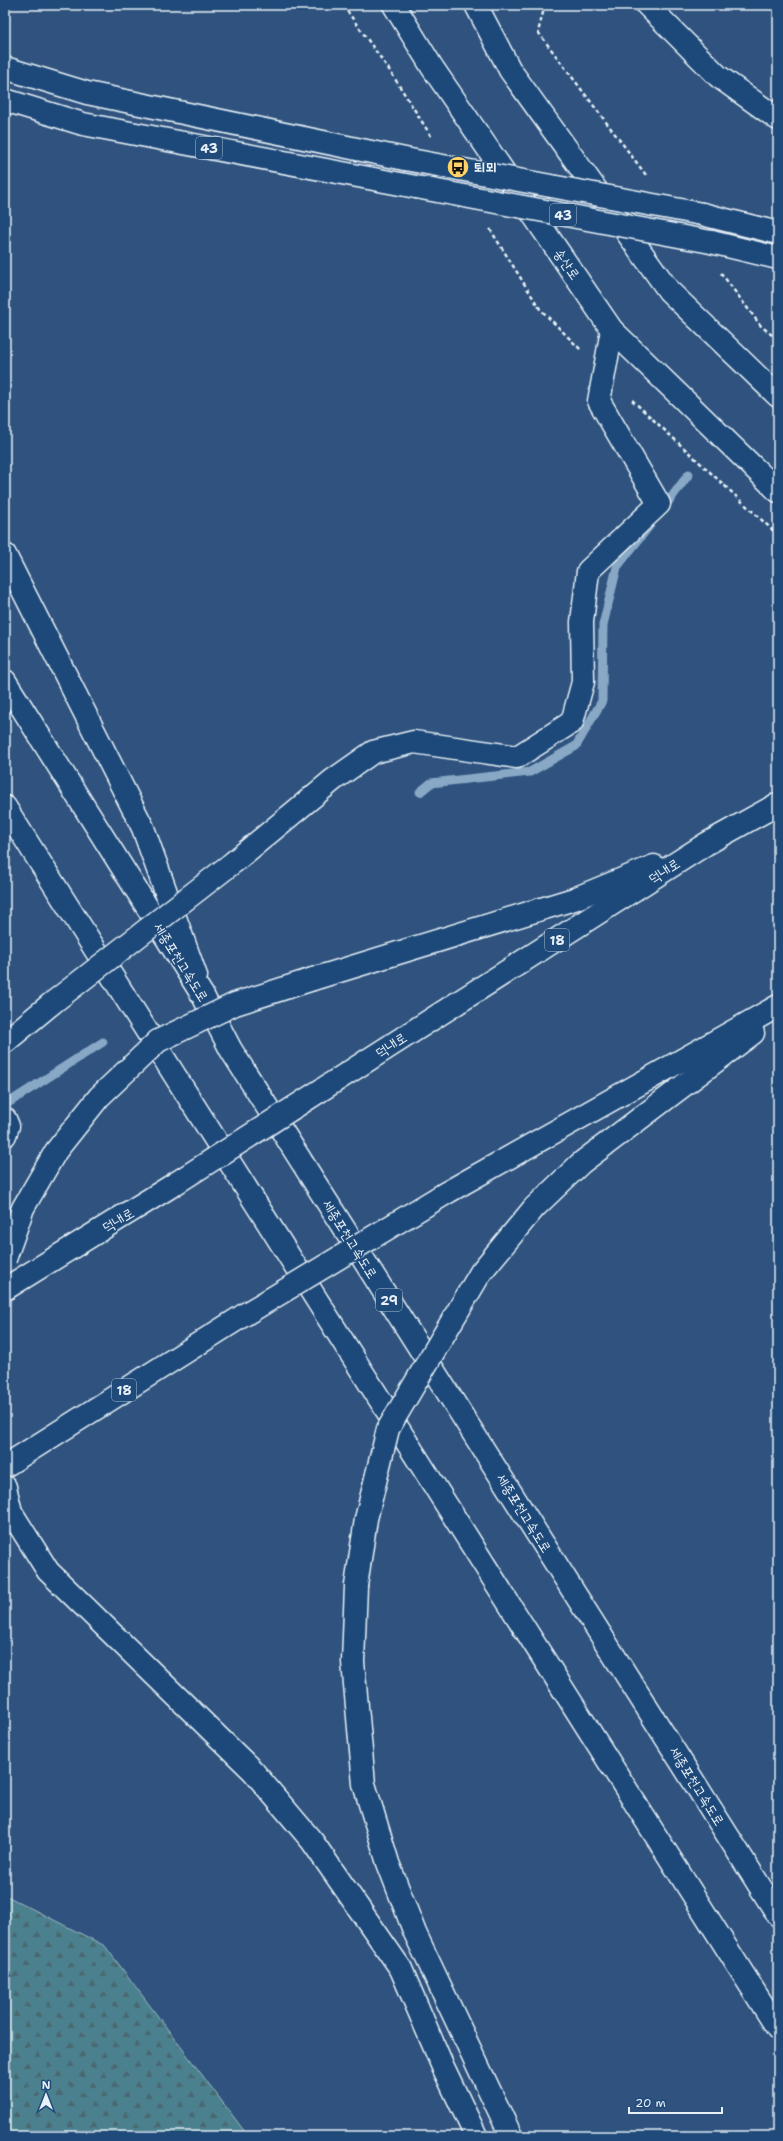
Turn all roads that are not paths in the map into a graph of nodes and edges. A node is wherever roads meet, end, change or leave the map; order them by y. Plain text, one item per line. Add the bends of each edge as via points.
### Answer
1 (394, 5) edge
2 (476, 5) edge
3 (647, 5) edge
4 (5, 68) edge
5 (5, 100) edge
6 (778, 118) edge
7 (778, 233) edge
8 (778, 258) edge
9 (612, 330) junction
10 (778, 396) edge
11 (778, 490) edge
12 (5, 555) edge
13 (5, 681) edge
14 (778, 804) edge
15 (5, 807) edge
16 (706, 844) junction
17 (203, 996) junction
18 (778, 1006) edge
19 (778, 1014) edge
20 (5, 1042) edge
21 (5, 1119) edge
22 (5, 1135) edge
23 (5, 1259) edge
24 (5, 1289) edge
25 (5, 1466) edge
26 (5, 1487) edge
27 (778, 1915) edge
28 (778, 2029) edge
29 (476, 2136) edge
30 (511, 2136) edge

1 - 9 main road, 송산로 via 432,68
2 - 10 main road via 510,70 669,291
3 - 6 main road via 718,76
4 - 7 main road, bridge via 87,93 405,159 702,214
5 - 8 main road, 43, bridge via 83,124 711,242
9 - 11 main road, 송산로
9 - 20 main road, bridge via 598,401 659,504 588,572 582,622 583,682 572,722 517,757 414,742 373,752 333,780 235,861
12 - 17 main road via 143,828
13 - 17 main road, 세종포천고속도로 / 29
14 - 16 main road, 덕내로 / 18
15 - 28 main road
16 - 23 main road, bridge via 574,899 235,1004 158,1041 99,1097 56,1151 23,1208
16 - 24 main road, 덕내로 / 18, bridge via 173,1185
17 - 27 main road, 세종포천고속도로 / 29 via 231,1050
18 - 25 main road, 18, bridge via 446,1193 244,1314
19 - 30 main road, bridge via 581,1163 534,1208 481,1272 388,1429 366,1519 356,1586 353,1662 364,1784 388,1863 415,1933
21 - 22 main road via 8,1126
26 - 29 main road via 11,1512 48,1571 253,1771 312,1841 401,1969

